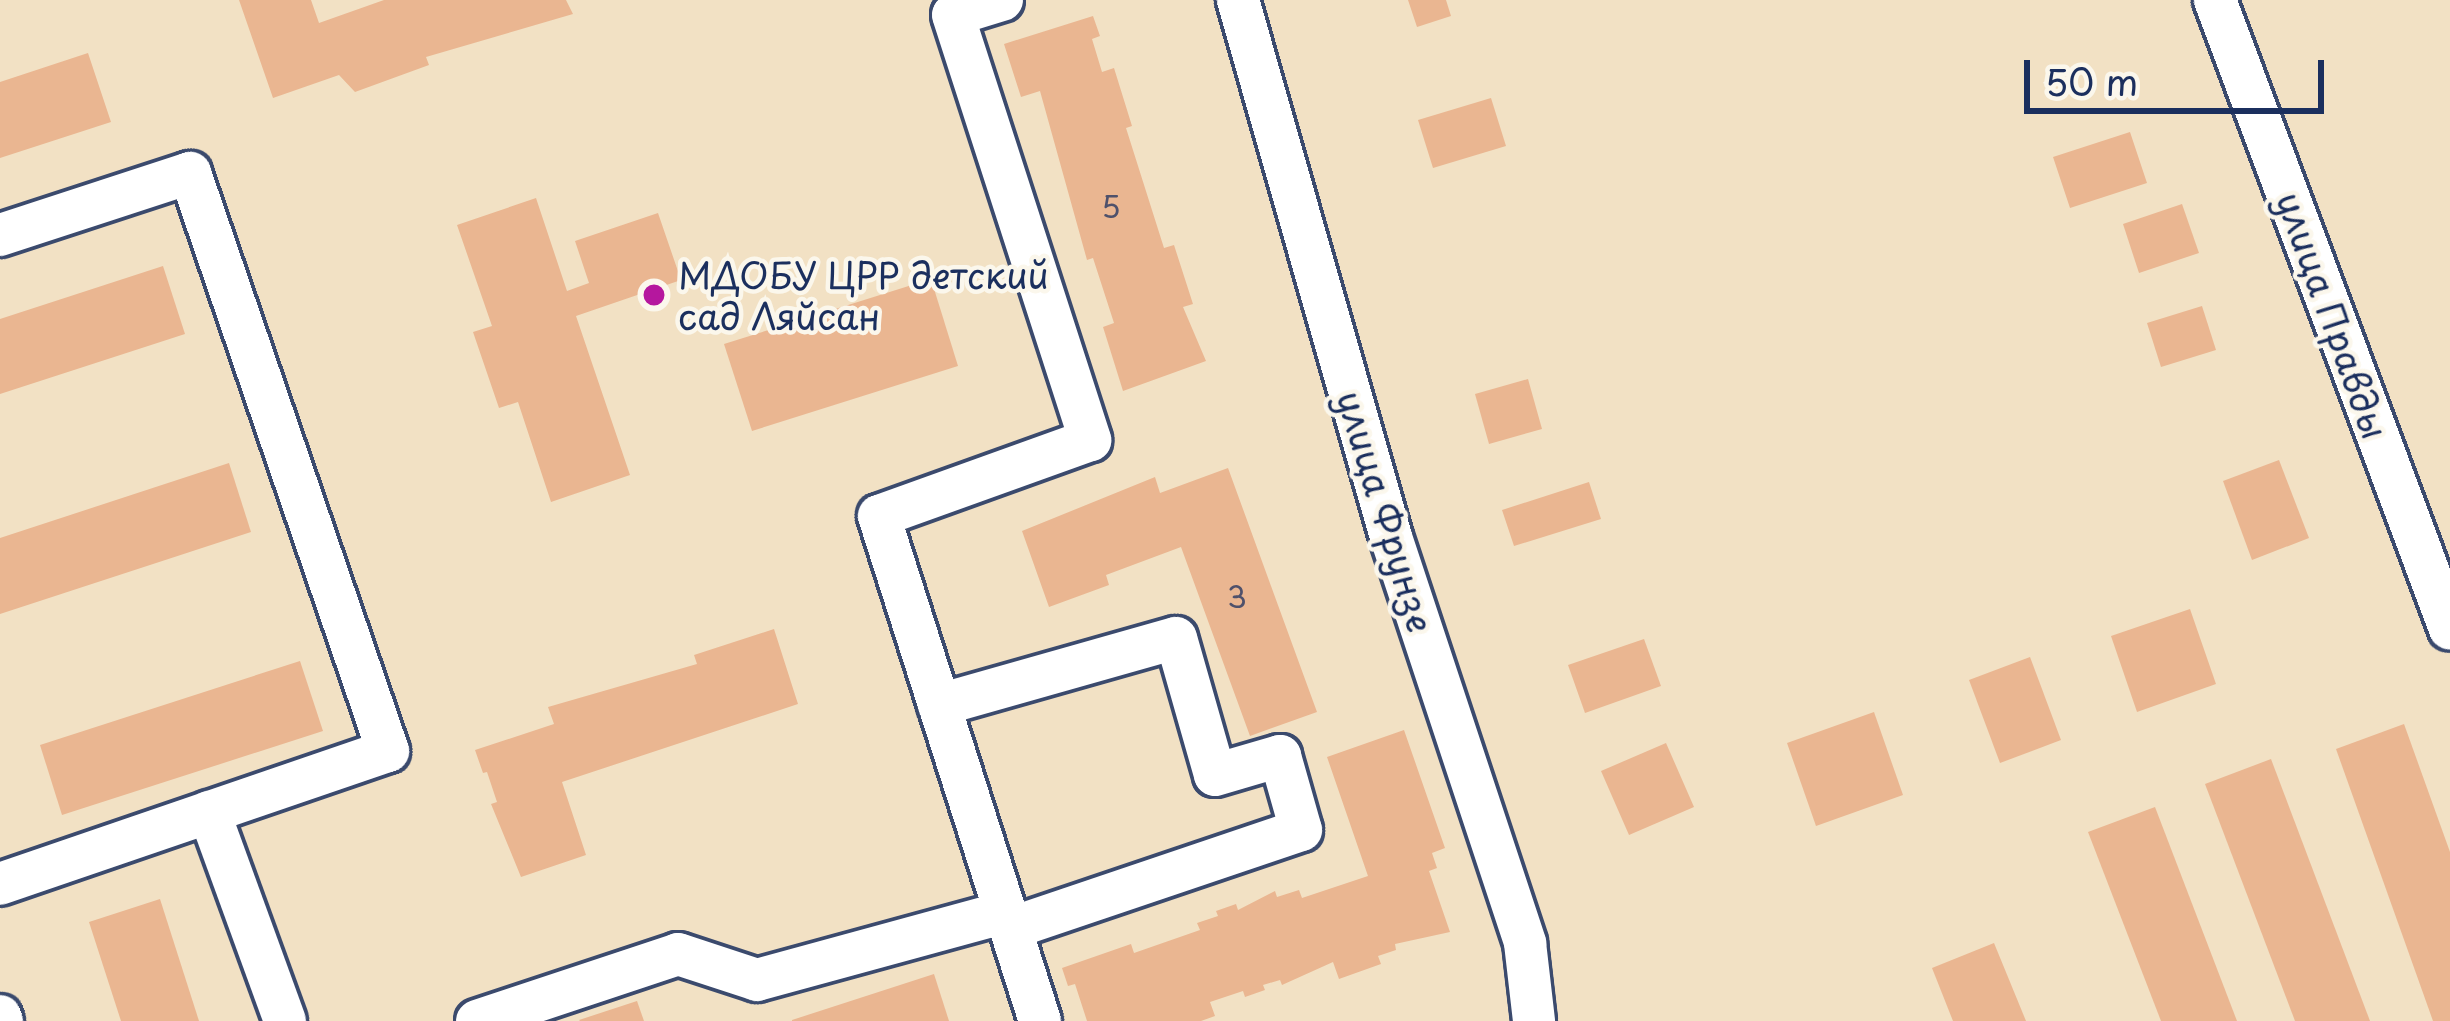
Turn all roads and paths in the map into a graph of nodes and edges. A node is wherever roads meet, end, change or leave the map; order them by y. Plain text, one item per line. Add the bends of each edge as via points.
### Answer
1 (1002, 0) edge
2 (1238, 0) edge
3 (2215, 0) edge
4 (0, 235) edge
5 (2450, 629) edge
6 (939, 705) junction
7 (209, 812) junction
8 (0, 884) edge
9 (1008, 920) junction
10 (285, 1021) edge
11 (477, 1021) edge
12 (1040, 1021) edge
13 (1534, 1021) edge

1 - 6 street via 953,15 1090,440 879,516
2 - 13 street, улица Фрунзе via 1390,537 1526,943
3 - 5 street, улица Правды
4 - 7 street via 190,172 388,751
6 - 9 street
6 - 9 street via 1176,638 1215,775 1280,756 1301,830
7 - 8 street
7 - 10 street
9 - 11 street via 757,980 678,954
9 - 12 street

